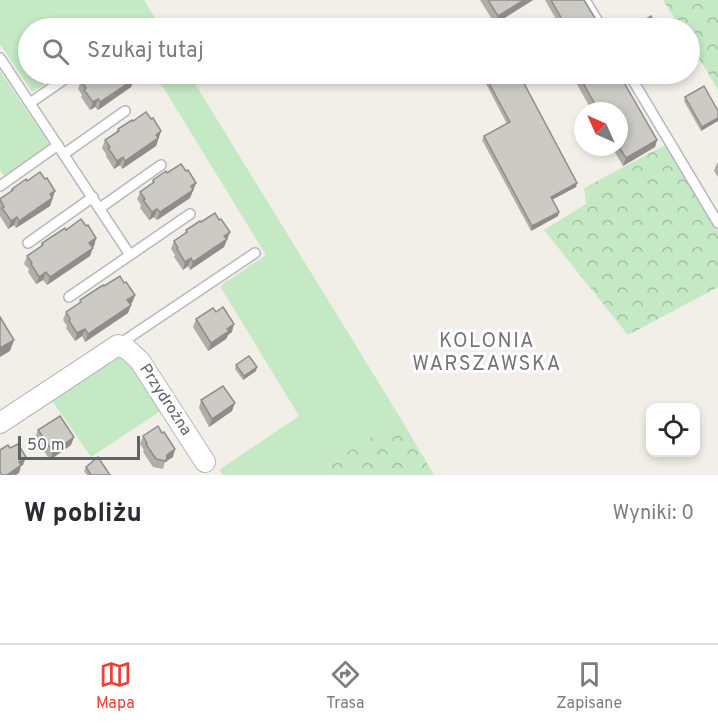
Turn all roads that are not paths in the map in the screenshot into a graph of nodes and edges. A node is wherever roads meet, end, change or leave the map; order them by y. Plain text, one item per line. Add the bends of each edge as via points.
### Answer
1 (585, 0) edge
2 (596, 18) edge
3 (0, 58) edge
4 (58, 84) edge
5 (635, 84) edge
6 (30, 104) junction
7 (125, 111) dead end
8 (58, 145) junction
9 (64, 154) junction
10 (161, 165) dead end
11 (0, 186) edge
12 (93, 197) junction
13 (100, 208) junction
14 (190, 214) dead end
15 (718, 223) edge
16 (28, 243) dead end
17 (255, 254) dead end
18 (130, 255) junction
19 (69, 297) dead end
20 (118, 345) junction
21 (0, 423) edge
22 (205, 462) dead end

1 - 2 lane
3 - 6 lane
4 - 6 lane
5 - 15 lane
6 - 8 lane
7 - 9 lane
8 - 9 lane
8 - 11 lane
9 - 12 lane
10 - 13 lane
12 - 13 lane
12 - 16 lane
13 - 18 lane
14 - 18 lane
17 - 20 lane
18 - 19 lane
20 - 21 street
20 - 22 street, Przydrożna via 127,348 140,362

